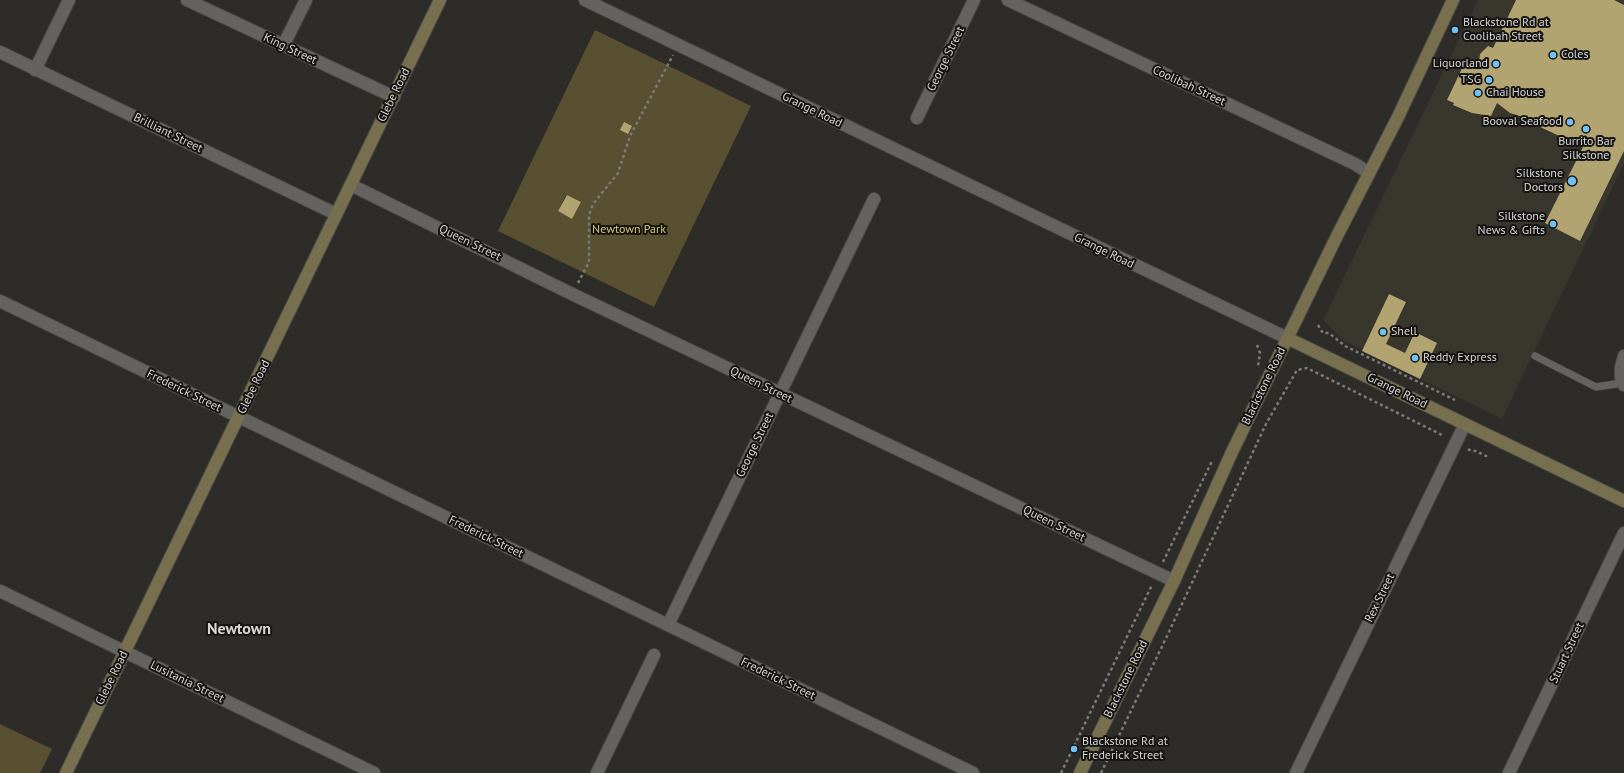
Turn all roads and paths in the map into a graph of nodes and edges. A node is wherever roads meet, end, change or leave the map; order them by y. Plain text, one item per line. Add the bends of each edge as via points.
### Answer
1 (69, 0) edge
2 (187, 0) edge
3 (306, 0) edge
4 (440, 0) edge
5 (585, 0) edge
6 (974, 0) edge
7 (1008, 0) edge
8 (1449, 1) edge
9 (283, 46) junction
10 (678, 46) junction
11 (0, 52) edge
12 (36, 70) junction
13 (394, 97) junction
14 (917, 118) dead end
15 (1369, 173) junction
16 (351, 185) junction
17 (874, 199) dead end
18 (336, 214) junction
19 (572, 294) junction
20 (0, 301) edge
21 (1318, 325) dead end
22 (1287, 338) junction
23 (1535, 356) dead end
24 (1624, 356) edge
25 (1623, 384) edge
26 (780, 393) junction
27 (1455, 400) dead end
28 (239, 417) junction
29 (1465, 424) junction
30 (1444, 436) dead end
31 (1468, 449) dead end
32 (1487, 454) dead end
33 (1624, 501) edge
34 (1624, 532) edge
35 (1174, 581) junction
36 (0, 591) edge
37 (668, 625) junction
38 (125, 652) junction
39 (654, 655) dead end
40 (66, 773) edge
41 (374, 773) edge
42 (598, 773) edge
43 (973, 773) edge
44 (1080, 773) edge
45 (1101, 773) edge
46 (1296, 773) edge
47 (1509, 773) edge

1 - 12 street
2 - 9 street, King Street
3 - 9 street
4 - 13 main road, Glebe Road
5 - 10 street, Grange Road
6 - 14 street, George Street
7 - 15 street, Coolibah Street via 1355,164
8 - 15 main road, Blackstone Road
9 - 13 street, King Street
10 - 19 path via 630,136 618,173 593,204 589,215 589,262
10 - 22 street, Grange Road
11 - 12 street, Brilliant Street
12 - 18 street, Brilliant Street
13 - 16 main road, Glebe Road
15 - 22 main road, Blackstone Road
16 - 18 main road, Glebe Road
16 - 19 street, Queen Street
17 - 26 street, George Street
18 - 28 main road, Glebe Road
19 - 26 street, Queen Street
20 - 28 street, Frederick Street
21 - 27 path via 1323,333 1329,333 1345,346
22 - 29 main road, Grange Road
22 - 35 main road, Blackstone Road
23 - 25 lane via 1596,387
24 - 25 street via 1621,368
26 - 35 street, Queen Street
26 - 37 street, George Street
28 - 37 street, Frederick Street
28 - 38 main road, Glebe Road
29 - 33 main road, Grange Road
29 - 46 street, Rex Street
30 - 45 path via 1306,368 1297,370 1266,424
31 - 32 path via 1486,456
34 - 47 street, Stuart Street
35 - 44 main road, Blackstone Road
36 - 38 street, Lusitania Street
37 - 43 street, Frederick Street
38 - 40 main road, Glebe Road
38 - 41 street, Lusitania Street
39 - 42 street

